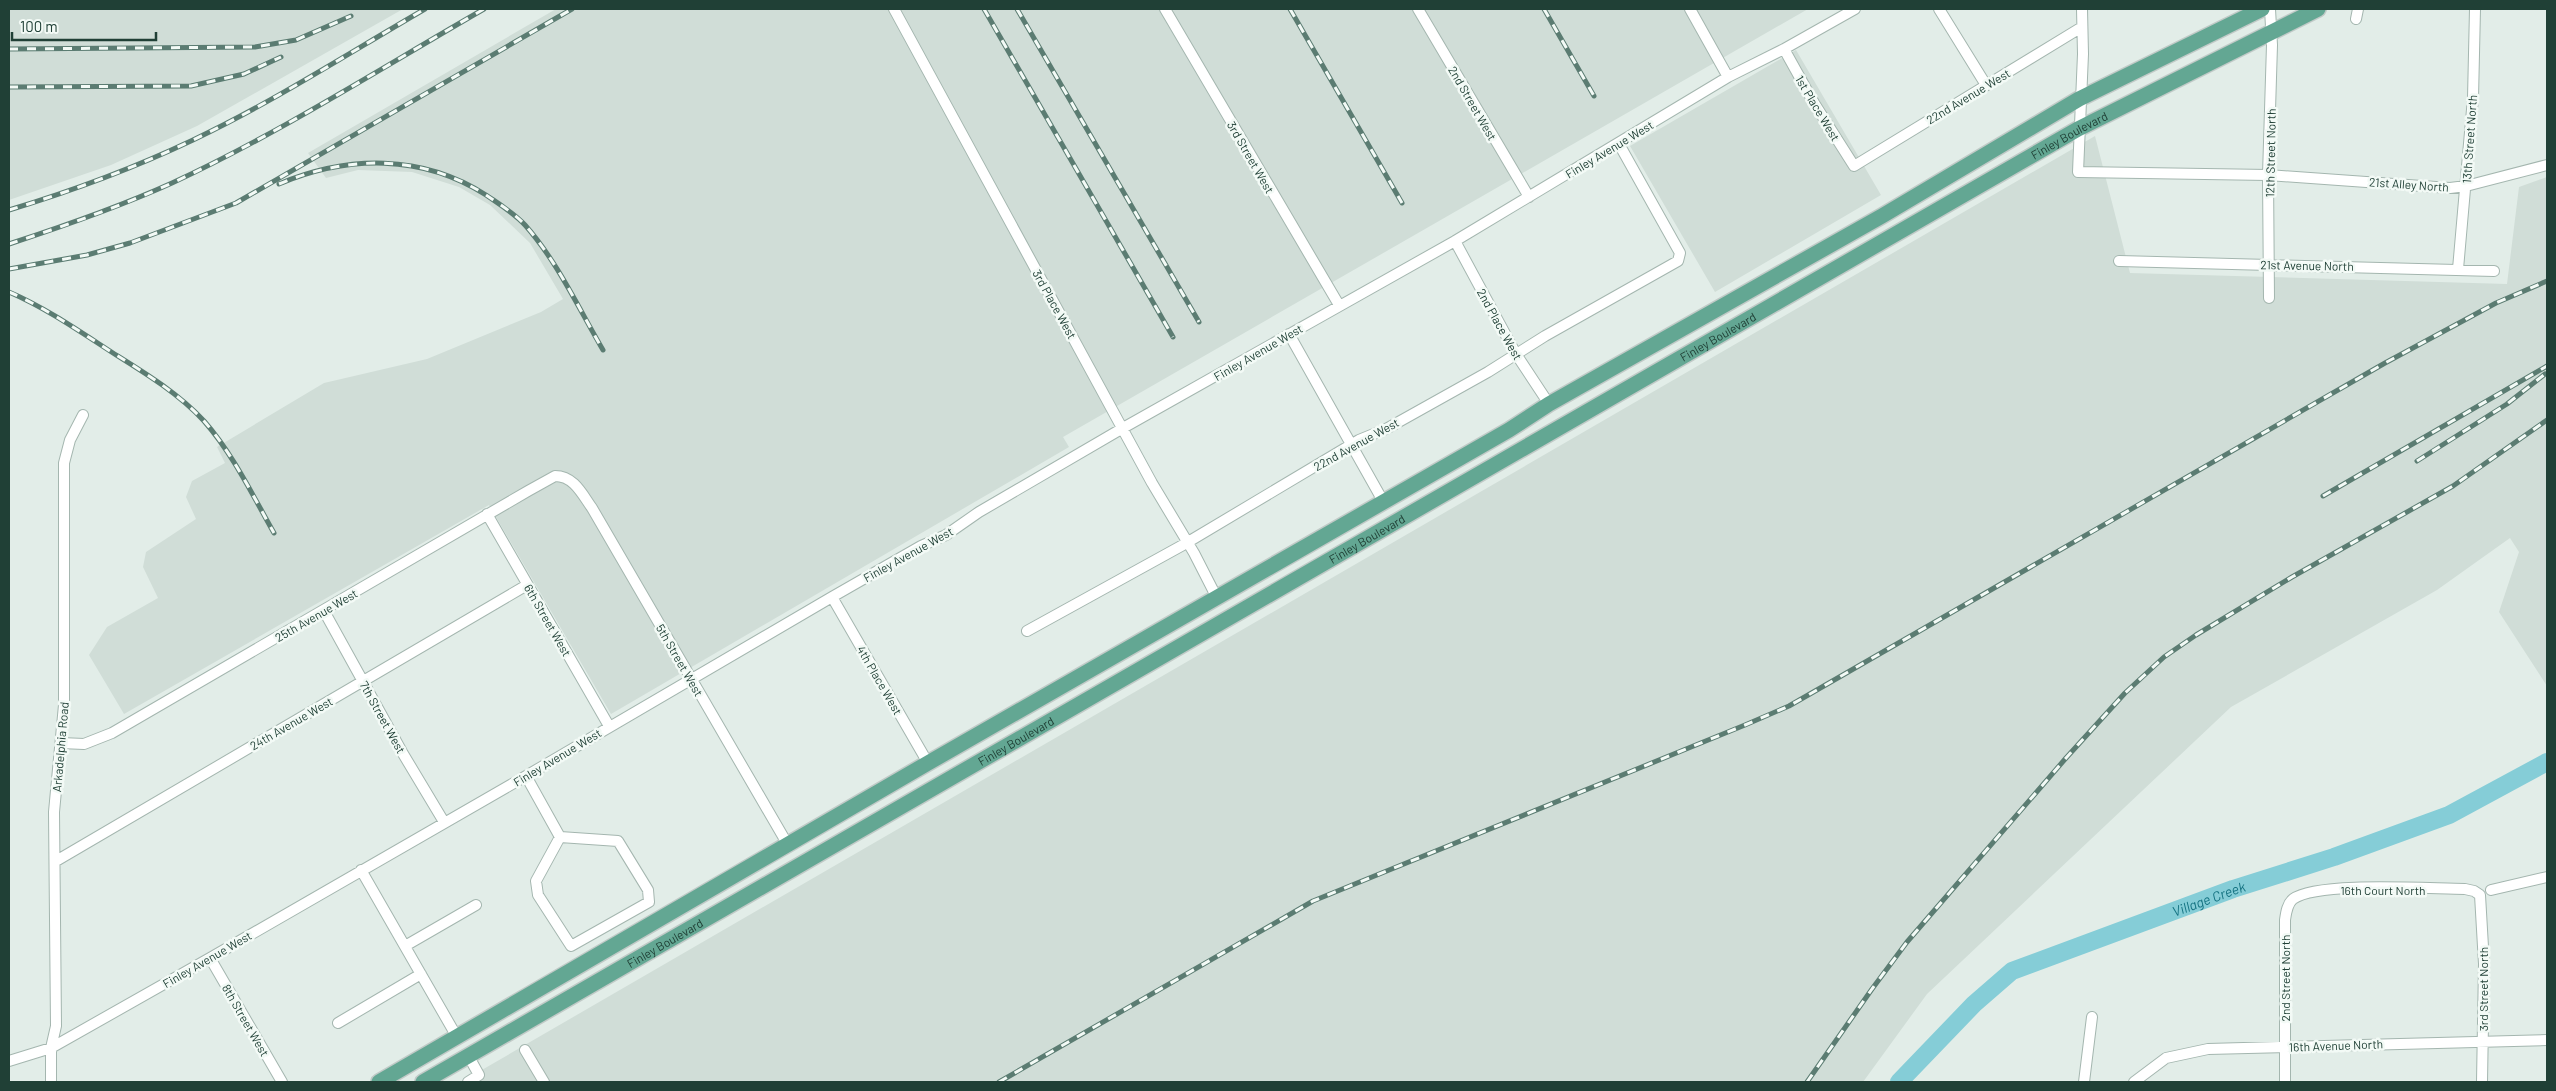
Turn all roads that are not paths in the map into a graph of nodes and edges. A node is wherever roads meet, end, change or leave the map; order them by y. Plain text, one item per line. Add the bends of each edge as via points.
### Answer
1 (894, 9) edge
2 (1165, 9) edge
3 (1418, 9) edge
4 (1690, 9) edge
5 (1855, 9) edge
6 (1939, 9) edge
7 (2082, 9) edge
8 (2262, 9) edge
9 (2270, 9) edge
10 (2318, 9) edge
11 (2476, 9) edge
12 (2082, 27) junction
13 (2272, 33) junction
14 (1784, 49) junction
15 (1728, 77) junction
16 (1986, 85) junction
17 (2079, 100) junction
18 (2078, 129) junction
19 (1619, 144) junction
20 (2547, 165) edge
21 (1854, 166) joint
22 (2268, 175) junction
23 (2466, 186) junction
24 (1529, 197) junction
25 (1882, 216) junction
26 (1894, 235) junction
27 (1455, 241) junction
28 (2118, 260) dead end
29 (2269, 264) junction
30 (2458, 268) junction
31 (2494, 271) dead end
32 (2269, 298) dead end
33 (1338, 305) junction
34 (1289, 334) junction
35 (1516, 354) junction
36 (1549, 404) junction
37 (83, 415) dead end
38 (1562, 427) junction
39 (1123, 428) junction
40 (1352, 445) junction
41 (567, 478) joint
42 (1383, 501) junction
43 (487, 514) junction
44 (1395, 523) junction
45 (1188, 542) junction
46 (527, 585) junction
47 (832, 597) junction
48 (1217, 598) junction
49 (324, 611) junction
50 (1230, 618) junction
51 (1028, 631) dead end
52 (691, 679) junction
53 (363, 681) junction
54 (1045, 697) junction
55 (1062, 715) junction
56 (609, 726) junction
57 (61, 743) junction
58 (928, 763) junction
59 (526, 776) junction
60 (942, 784) junction
61 (444, 822) junction
62 (560, 837) junction
63 (788, 845) junction
64 (56, 861) junction
65 (799, 867) junction
66 (361, 870) junction
67 (2547, 877) edge
68 (2491, 890) dead end
69 (2480, 895) joint
70 (2289, 904) joint
71 (476, 905) dead end
72 (405, 946) junction
73 (210, 958) junction
74 (421, 974) junction
75 (2092, 1017) dead end
76 (338, 1022) dead end
77 (457, 1037) junction
78 (2483, 1040) junction
79 (2547, 1040) edge
80 (2284, 1047) junction
81 (50, 1048) junction
82 (525, 1050) dead end
83 (469, 1057) junction
84 (9, 1061) edge
85 (50, 1082) edge
86 (282, 1082) edge
87 (379, 1082) edge
88 (423, 1082) edge
89 (468, 1082) edge
90 (544, 1082) edge
91 (2084, 1082) edge
92 (2134, 1082) edge
93 (2285, 1082) edge
94 (2482, 1082) edge

1 - 39 street, 3rd Place West
2 - 33 street, 3rd Street West
3 - 24 street, 2nd Street West
4 - 15 street
5 - 14 street, Finley Avenue West
6 - 16 street
7 - 12 street
8 - 17 main road, Finley Boulevard
9 - 13 street, 12th Street North
10 - 13 main road, Finley Boulevard
11 - 23 street, 13th Street North
12 - 16 street, 22nd Avenue West
12 - 17 street
13 - 18 main road, Finley Boulevard
13 - 22 street, 12th Street North
14 - 15 street, Finley Avenue West
14 - 21 street, 1st Place West
15 - 19 street, Finley Avenue West
16 - 21 street, 22nd Avenue West
17 - 18 street
17 - 25 main road, Finley Boulevard
18 - 22 street via 2078,172
18 - 26 main road, Finley Boulevard
19 - 24 street, Finley Avenue West
19 - 35 street, 22nd Avenue West via 1680,253 1678,260
20 - 23 street, 21st Alley North
22 - 23 street, 21st Alley North via 2450,188
22 - 29 street, 12th Street North
23 - 30 street, 13th Street North
24 - 27 street, Finley Avenue West
25 - 26 main road
25 - 36 main road, Finley Boulevard
26 - 38 main road, Finley Boulevard
27 - 33 street, Finley Avenue West
27 - 35 street, 2nd Place West
28 - 29 street, 21st Avenue North
29 - 30 street, 21st Avenue North
29 - 32 street, 12th Street North
30 - 31 street, 21st Avenue North
33 - 34 street, Finley Avenue West
34 - 39 street, Finley Avenue West
34 - 40 street
35 - 36 street, 2nd Place West
35 - 40 street, 22nd Avenue West
36 - 38 main road
36 - 42 main road, Finley Boulevard
37 - 57 street, Arkadelphia Road via 70,440 64,463 64,705
38 - 44 main road, Finley Boulevard
39 - 45 street, 3rd Place West
39 - 47 street, Finley Avenue West via 979,512 946,535
40 - 42 street
40 - 45 street, 22nd Avenue West
41 - 43 street, 25th Avenue West via 555,476
41 - 52 street, 5th Street West via 576,484 592,508
42 - 44 main road
42 - 48 main road, Finley Boulevard
43 - 46 street, 6th Street West
43 - 49 street, 25th Avenue West
44 - 50 main road, Finley Boulevard
45 - 48 street, 3rd Place West
45 - 51 street, 22nd Avenue West
46 - 53 street, 24th Avenue West
46 - 56 street, 6th Street West
47 - 52 street, Finley Avenue West
47 - 58 street, 4th Place West
48 - 50 main road
48 - 54 main road, Finley Boulevard
49 - 53 street, 7th Street West
49 - 57 street, 25th Avenue West via 112,733 84,744
50 - 55 main road, Finley Boulevard
52 - 56 street, Finley Avenue West
52 - 63 street, 5th Street West
53 - 61 street, 7th Street West
53 - 64 street, 24th Avenue West
54 - 55 main road
54 - 58 main road, Finley Boulevard
55 - 60 main road, Finley Boulevard
56 - 59 street, Finley Avenue West
57 - 64 street, Arkadelphia Road via 54,812
58 - 60 main road
58 - 63 main road, Finley Boulevard
59 - 61 street, Finley Avenue West
59 - 62 street
60 - 65 main road, Finley Boulevard
61 - 66 street, Finley Avenue West
62 - 62 street via 536,885 538,895 567,943 574,946 649,902 648,890 618,841
63 - 65 main road
63 - 77 main road, Finley Boulevard
64 - 81 street, Arkadelphia Road via 56,1026
65 - 83 main road, Finley Boulevard
66 - 72 street
66 - 73 street, Finley Avenue West
67 - 68 street
69 - 70 street, 16th Court North via 2465,889 2341,889 2305,895
69 - 78 street, 3rd Street North via 2484,964
70 - 80 street, 2nd Street North via 2285,920
71 - 72 street
72 - 74 street
73 - 81 street, Finley Avenue West
73 - 86 street, 8th Street West
74 - 76 street
74 - 77 street
75 - 91 street
77 - 83 main road
77 - 87 main road, Finley Boulevard
78 - 79 street, 16th Avenue North
78 - 80 street, 16th Avenue North
78 - 94 street, 3rd Street North
80 - 92 street, 16th Avenue North via 2208,1050 2166,1058
80 - 93 street, 2nd Street North
81 - 84 street, Finley Avenue West
81 - 85 street, Arkadelphia Road
82 - 90 street
83 - 88 main road, Finley Boulevard
83 - 89 street via 479,1076

